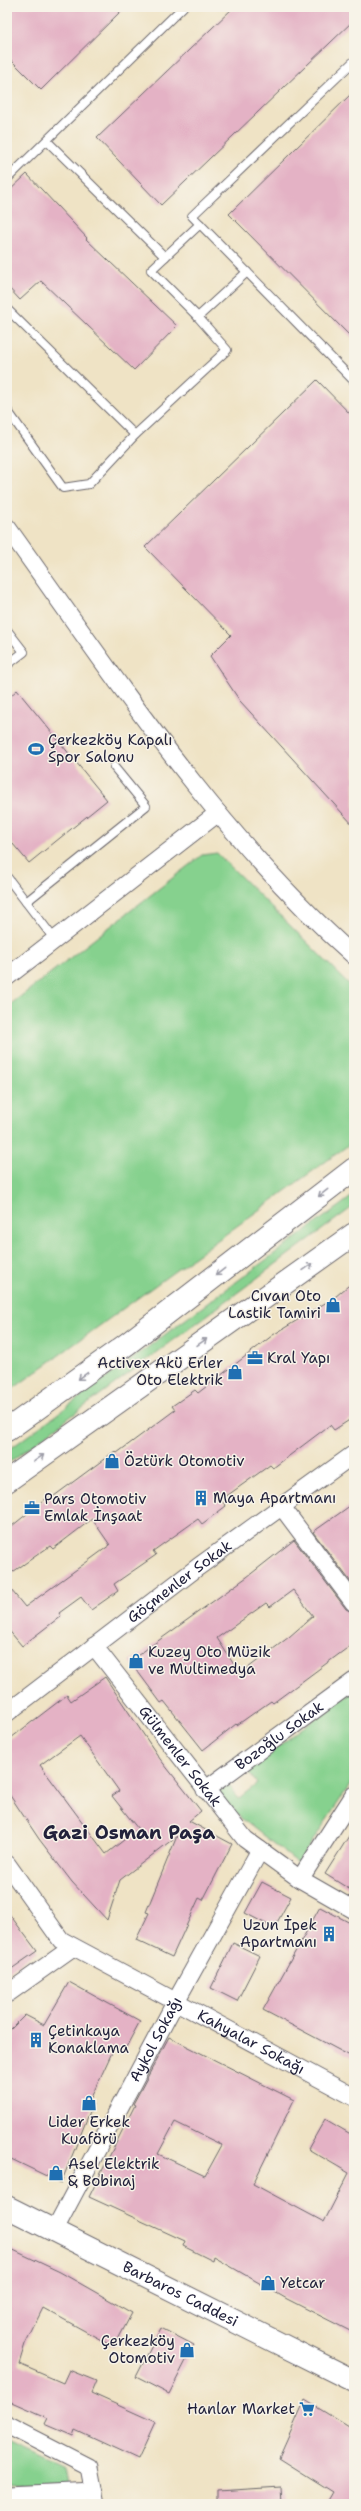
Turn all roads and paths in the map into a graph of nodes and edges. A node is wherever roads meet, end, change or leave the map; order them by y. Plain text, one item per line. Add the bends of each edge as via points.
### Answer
1 (183, 7) edge
2 (354, 61) edge
3 (47, 140) junction
4 (7, 179) edge
5 (200, 224) junction
6 (165, 257) junction
7 (247, 272) junction
8 (7, 309) edge
9 (198, 317) junction
10 (354, 381) edge
11 (7, 410) edge
12 (135, 435) junction
13 (7, 527) edge
14 (7, 630) edge
15 (7, 665) edge
16 (114, 766) dead end
17 (218, 813) junction
18 (7, 877) edge
19 (26, 902) junction
20 (55, 940) junction
21 (354, 956) edge
22 (7, 977) edge
23 (354, 1169) edge
24 (354, 1234) edge
25 (7, 1430) edge
26 (354, 1454) edge
27 (7, 1481) edge
28 (282, 1507) junction
29 (354, 1604) edge
30 (94, 1646) junction
31 (354, 1681) edge
32 (7, 1713) edge
33 (204, 1790) junction
34 (354, 1795) edge
35 (260, 1850) junction
36 (7, 1864) edge
37 (300, 1879) junction
38 (354, 1910) edge
39 (73, 1947) junction
40 (7, 1994) edge
41 (176, 2001) junction
42 (354, 2097) edge
43 (7, 2207) edge
44 (54, 2231) junction
45 (354, 2381) edge
46 (7, 2425) edge
47 (7, 2495) edge
48 (95, 2498) edge

1 - 3 lane
2 - 5 lane via 192,216
3 - 4 lane
3 - 6 lane
5 - 6 lane
5 - 7 lane
6 - 9 lane via 151,270
7 - 9 lane
7 - 10 lane
8 - 12 lane
9 - 12 lane via 228,350
11 - 12 lane via 63,488 89,484
13 - 17 street via 160,739
14 - 15 lane via 24,652
16 - 19 lane via 146,806
17 - 20 street
17 - 21 street via 243,844
18 - 19 lane
19 - 20 lane
20 - 22 street
23 -> 25 main road via 127,1344
27 -> 24 main road
26 - 28 street, Göçmenler Sokak
28 - 29 street
28 - 30 street, Göçmenler Sokak
30 - 32 street, Göçmenler Sokak
30 - 33 street, Gülmenler Sokak
31 - 33 street, Bozoğlu Sokak
33 - 35 street, Gülmenler Sokak via 245,1839
34 - 37 street
35 - 37 street, Gülmenler Sokak
35 - 41 street, Aykol Sokağı
36 - 39 street, Kahyalar Sokağı via 61,1940
37 - 38 street, Gülmenler Sokak
39 - 40 street
39 - 41 street, Kahyalar Sokağı
41 - 42 street, Kahyalar Sokağı
41 - 44 street, Aykol Sokağı
43 - 44 main road, Barbaros Caddesi
44 - 45 main road, Barbaros Caddesi
46 - 48 street via 89,2467
47 - 48 street

